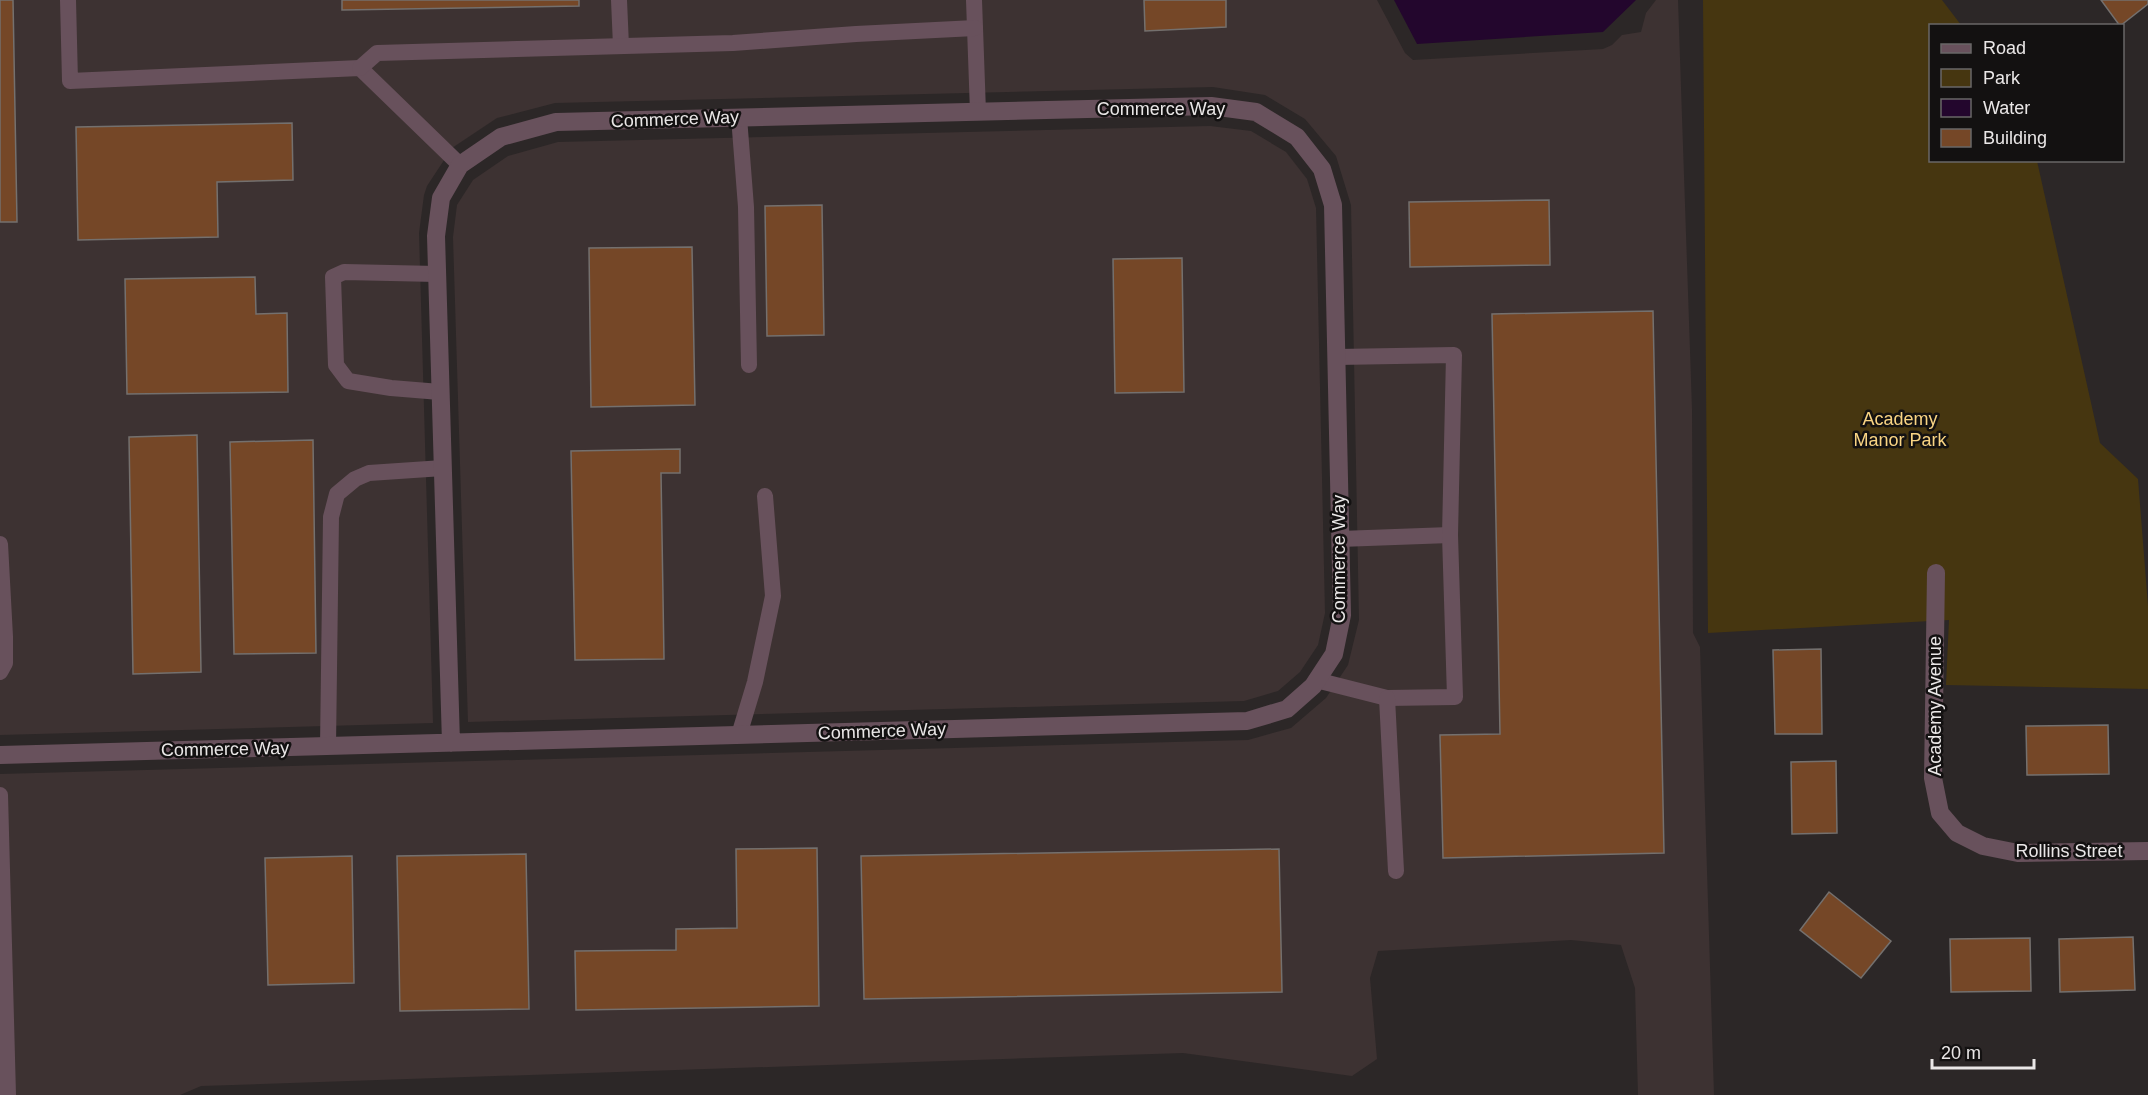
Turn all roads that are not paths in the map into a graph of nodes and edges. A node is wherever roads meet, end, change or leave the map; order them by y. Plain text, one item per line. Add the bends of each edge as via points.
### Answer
1 (68, 0) edge
2 (619, 0) edge
3 (974, 0) edge
4 (975, 28) junction
5 (621, 46) junction
6 (360, 68) junction
7 (978, 112) junction
8 (739, 117) junction
9 (460, 165) junction
10 (437, 274) junction
11 (1336, 357) junction
12 (749, 365) dead end
13 (440, 392) junction
14 (443, 468) junction
15 (765, 496) dead end
16 (1450, 535) junction
17 (1340, 539) junction
18 (0, 544) edge
19 (1935, 573) dead end
20 (0, 672) edge
21 (1316, 680) junction
22 (1387, 698) junction
23 (738, 735) junction
24 (451, 743) junction
25 (328, 746) junction
26 (0, 755) edge
27 (0, 795) edge
28 (1957, 833) joint
29 (1, 840) edge
30 (2148, 851) edge
31 (1396, 870) dead end
32 (8, 1095) edge

1 - 6 lane via 70,81
2 - 5 lane
3 - 4 lane
4 - 5 lane
4 - 7 lane
5 - 6 lane via 377,53
6 - 9 lane
7 - 8 street, Commerce Way
7 - 11 street, Commerce Way via 1211,106 1256,112 1297,137 1322,169 1333,205
8 - 9 street, Commerce Way via 556,122 501,137
8 - 12 lane via 746,207
9 - 10 street, Commerce Way via 441,198
10 - 13 street, Commerce Way
10 - 13 lane via 344,272 333,277 336,365 348,381
11 - 16 lane via 1454,355
11 - 17 street, Commerce Way
13 - 14 street, Commerce Way
14 - 24 street, Commerce Way
14 - 25 lane via 369,473 336,494 331,518
15 - 23 lane via 773,596 755,682
16 - 17 lane
16 - 22 lane via 1455,697
17 - 21 street, Commerce Way via 1342,615 1334,654
18 - 20 lane via 5,663
19 - 28 street, Academy Avenue via 1933,778 1940,813
21 - 22 lane
21 - 23 street, Commerce Way via 1287,709 1247,721
22 - 31 lane
23 - 24 street, Commerce Way
24 - 25 street, Commerce Way
25 - 26 street, Commerce Way
27 - 29 lane
28 - 30 street, Rollins Street via 1983,846 2018,854
29 - 32 lane

